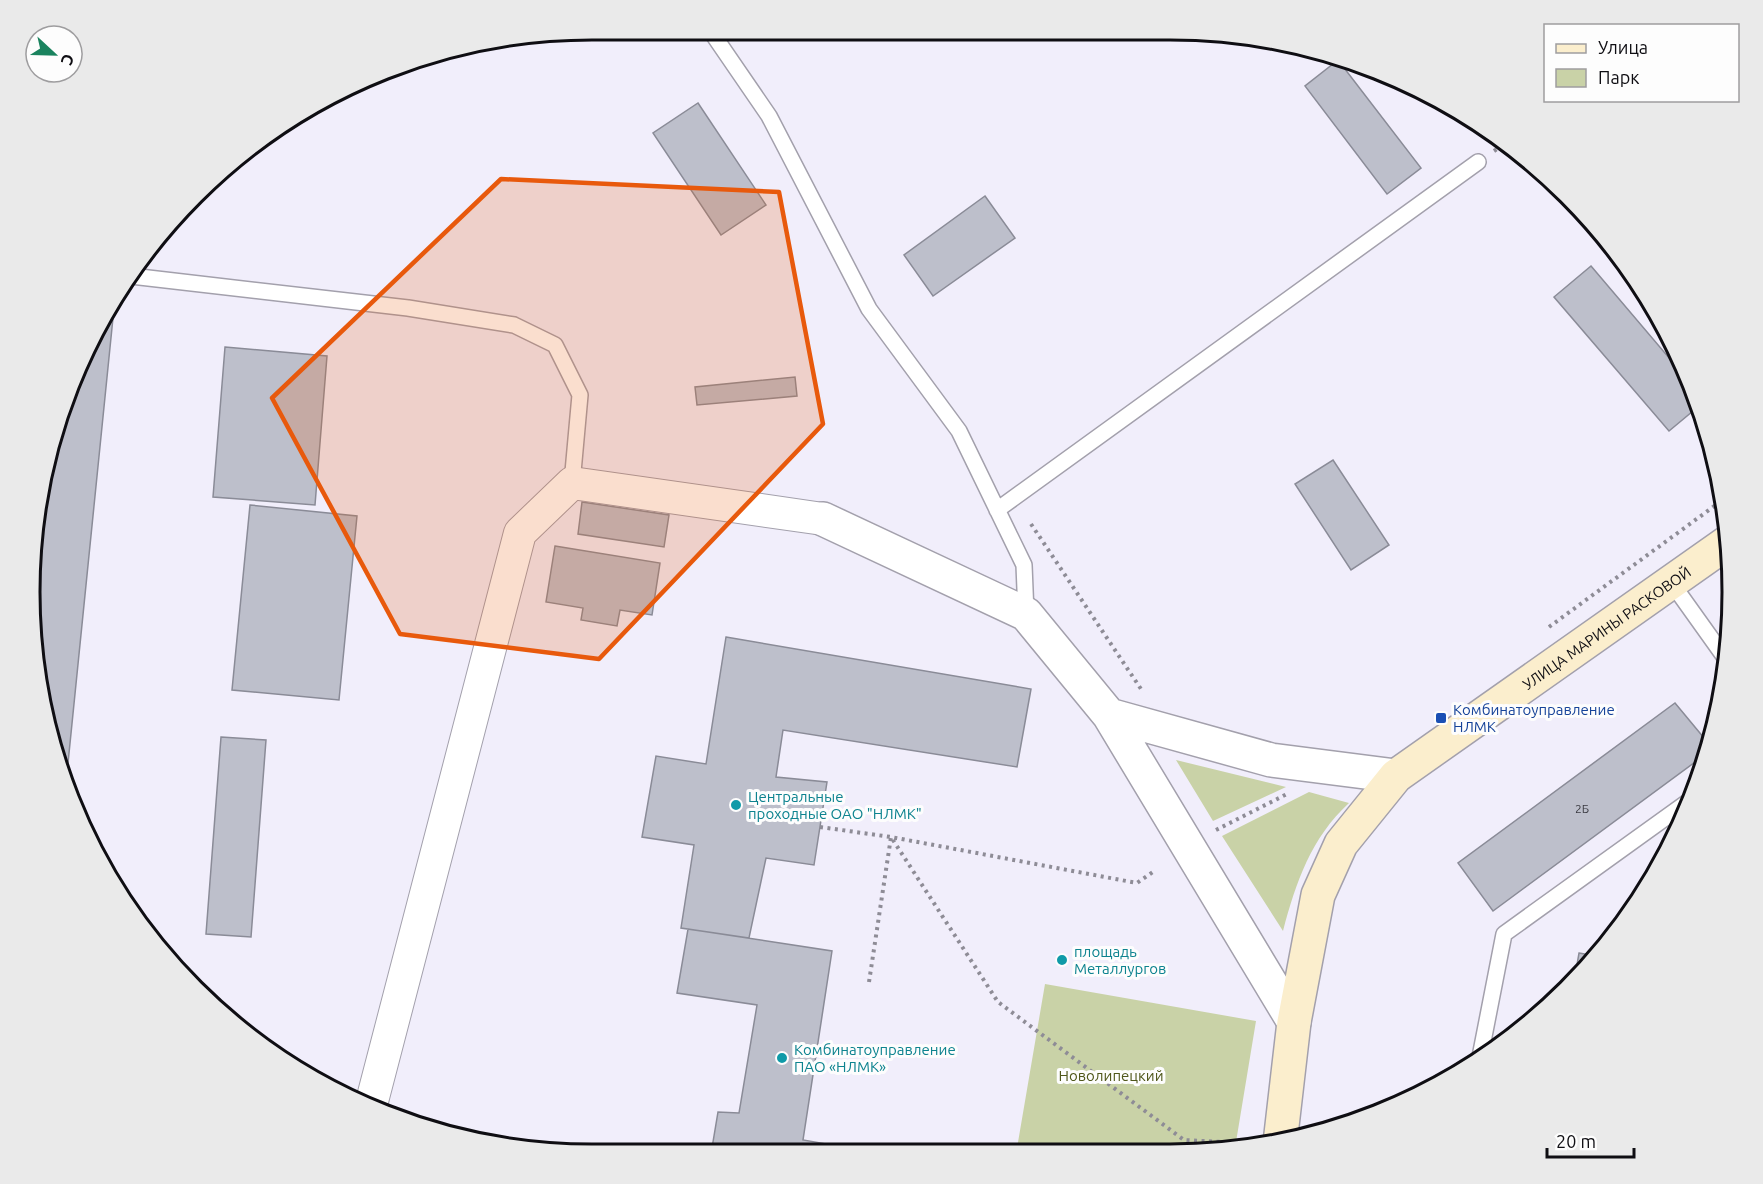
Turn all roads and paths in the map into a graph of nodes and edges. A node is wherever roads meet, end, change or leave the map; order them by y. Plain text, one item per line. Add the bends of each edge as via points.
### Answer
1 (717, 40) edge
2 (1478, 162) dead end
3 (139, 277) edge
4 (572, 483) junction
5 (1014, 498) junction
6 (1716, 505) edge
7 (997, 510) junction
8 (822, 519) joint
9 (1720, 547) edge
10 (1671, 582) junction
11 (1026, 614) junction
12 (1542, 632) dead end
13 (1719, 649) edge
14 (1149, 692) dead end
15 (1109, 715) junction
16 (1396, 776) junction
17 (1297, 789) dead end
18 (1679, 808) edge
19 (820, 827) dead end
20 (1215, 830) dead end
21 (891, 837) junction
22 (1153, 872) dead end
23 (869, 982) dead end
24 (1294, 1022) junction
25 (1482, 1048) edge
26 (373, 1098) edge
27 (1281, 1132) edge
28 (1213, 1141) edge

1 - 7 lane via 769,116 869,309 959,430
2 - 5 lane
3 - 4 lane via 408,308 514,325 555,345 580,395
4 - 8 street
4 - 26 street via 519,533
5 - 7 lane
5 - 14 path via 1138,688
6 - 12 path
7 - 11 lane via 1024,565
8 - 11 street
9 - 10 main road, УЛИЦА МАРИНЫ РАСКОВОЙ
10 - 13 lane
10 - 16 main road, УЛИЦА МАРИНЫ РАСКОВОЙ
11 - 15 street
15 - 16 street via 1271,760
15 - 24 street
16 - 24 main road via 1341,844 1318,895
17 - 20 path
18 - 25 lane via 1504,934
19 - 21 path
21 - 22 path via 1137,882
21 - 23 path
21 - 28 path via 998,1002 1184,1140
24 - 27 main road

